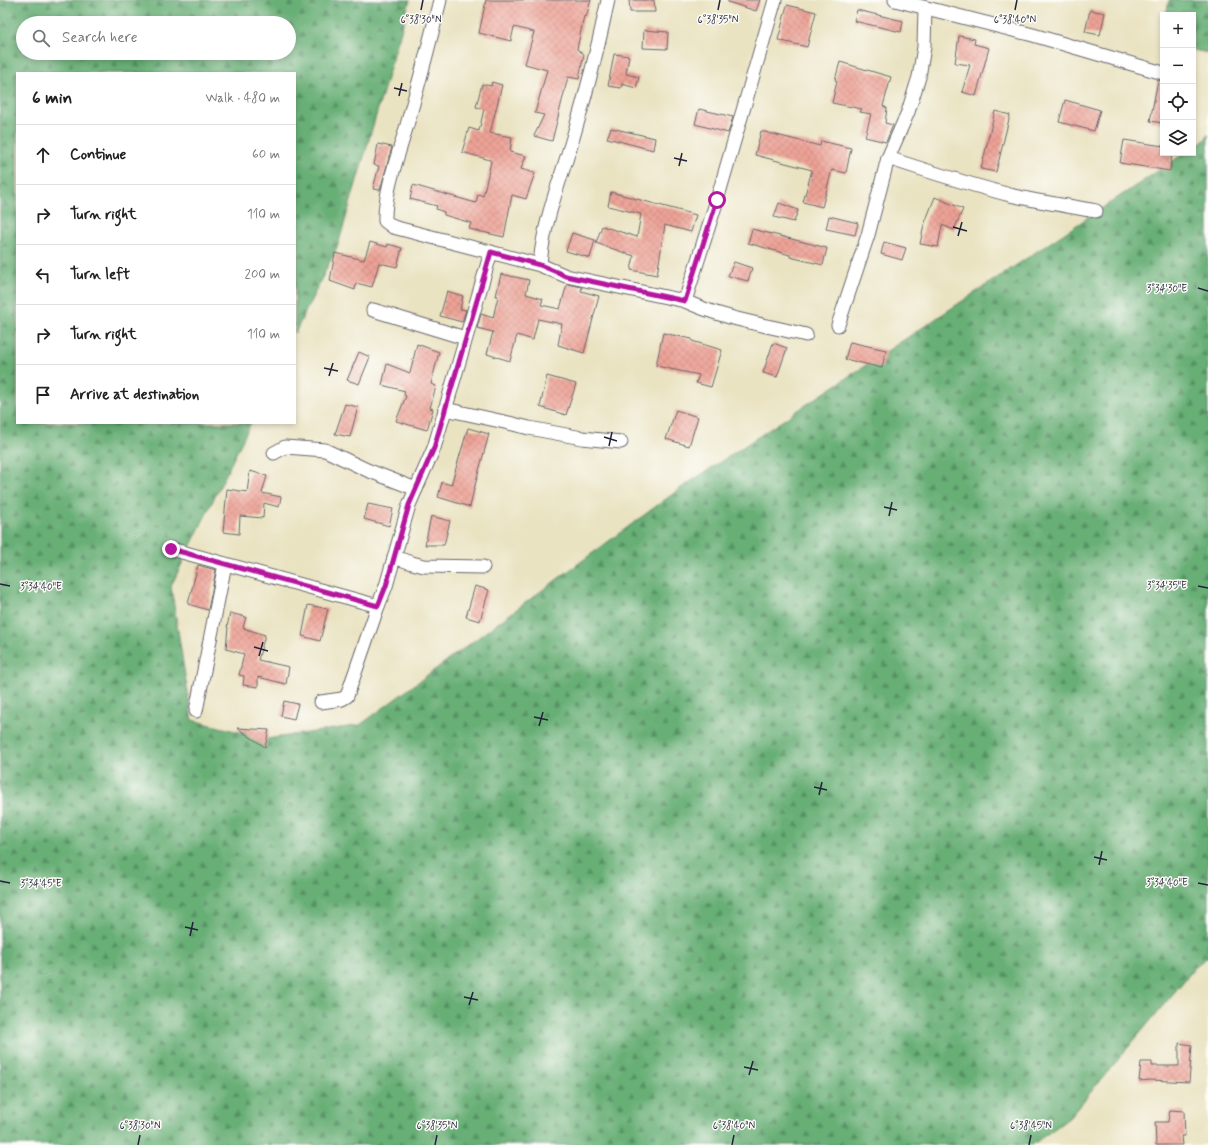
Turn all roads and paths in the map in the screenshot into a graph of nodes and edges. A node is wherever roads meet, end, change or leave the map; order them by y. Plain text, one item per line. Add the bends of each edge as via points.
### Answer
1 (440, 0) edge
2 (608, 0) edge
3 (775, 0) edge
4 (895, 0) edge
5 (925, 8) junction
6 (1160, 72) edge
7 (888, 158) junction
8 (1096, 211) dead end
9 (491, 252) junction
10 (540, 265) junction
11 (685, 301) junction
12 (373, 310) dead end
13 (838, 325) dead end
14 (806, 335) dead end
15 (465, 338) junction
16 (445, 409) junction
17 (621, 442) dead end
18 (274, 454) dead end
19 (416, 489) junction
20 (171, 549) dead end
21 (394, 557) junction
22 (225, 564) junction
23 (483, 567) dead end
24 (378, 606) junction
25 (321, 702) dead end
26 (196, 711) dead end

1 - 9 street via 427,58 385,206 385,221 393,227
2 - 10 street via 581,110 549,217
3 - 11 street
4 - 5 street
5 - 6 street via 1032,35
5 - 7 street via 924,47 919,77 908,112
7 - 8 street via 993,190
7 - 13 street via 868,235
9 - 10 street
9 - 15 street
10 - 11 street via 566,276
11 - 14 street via 726,316
12 - 15 street
15 - 16 street
16 - 17 street via 582,438
16 - 19 street via 434,448
18 - 19 street via 284,447 325,450
19 - 21 street
20 - 22 street
21 - 23 street via 424,566
21 - 24 street
22 - 24 street
22 - 26 street
24 - 25 street via 347,696

